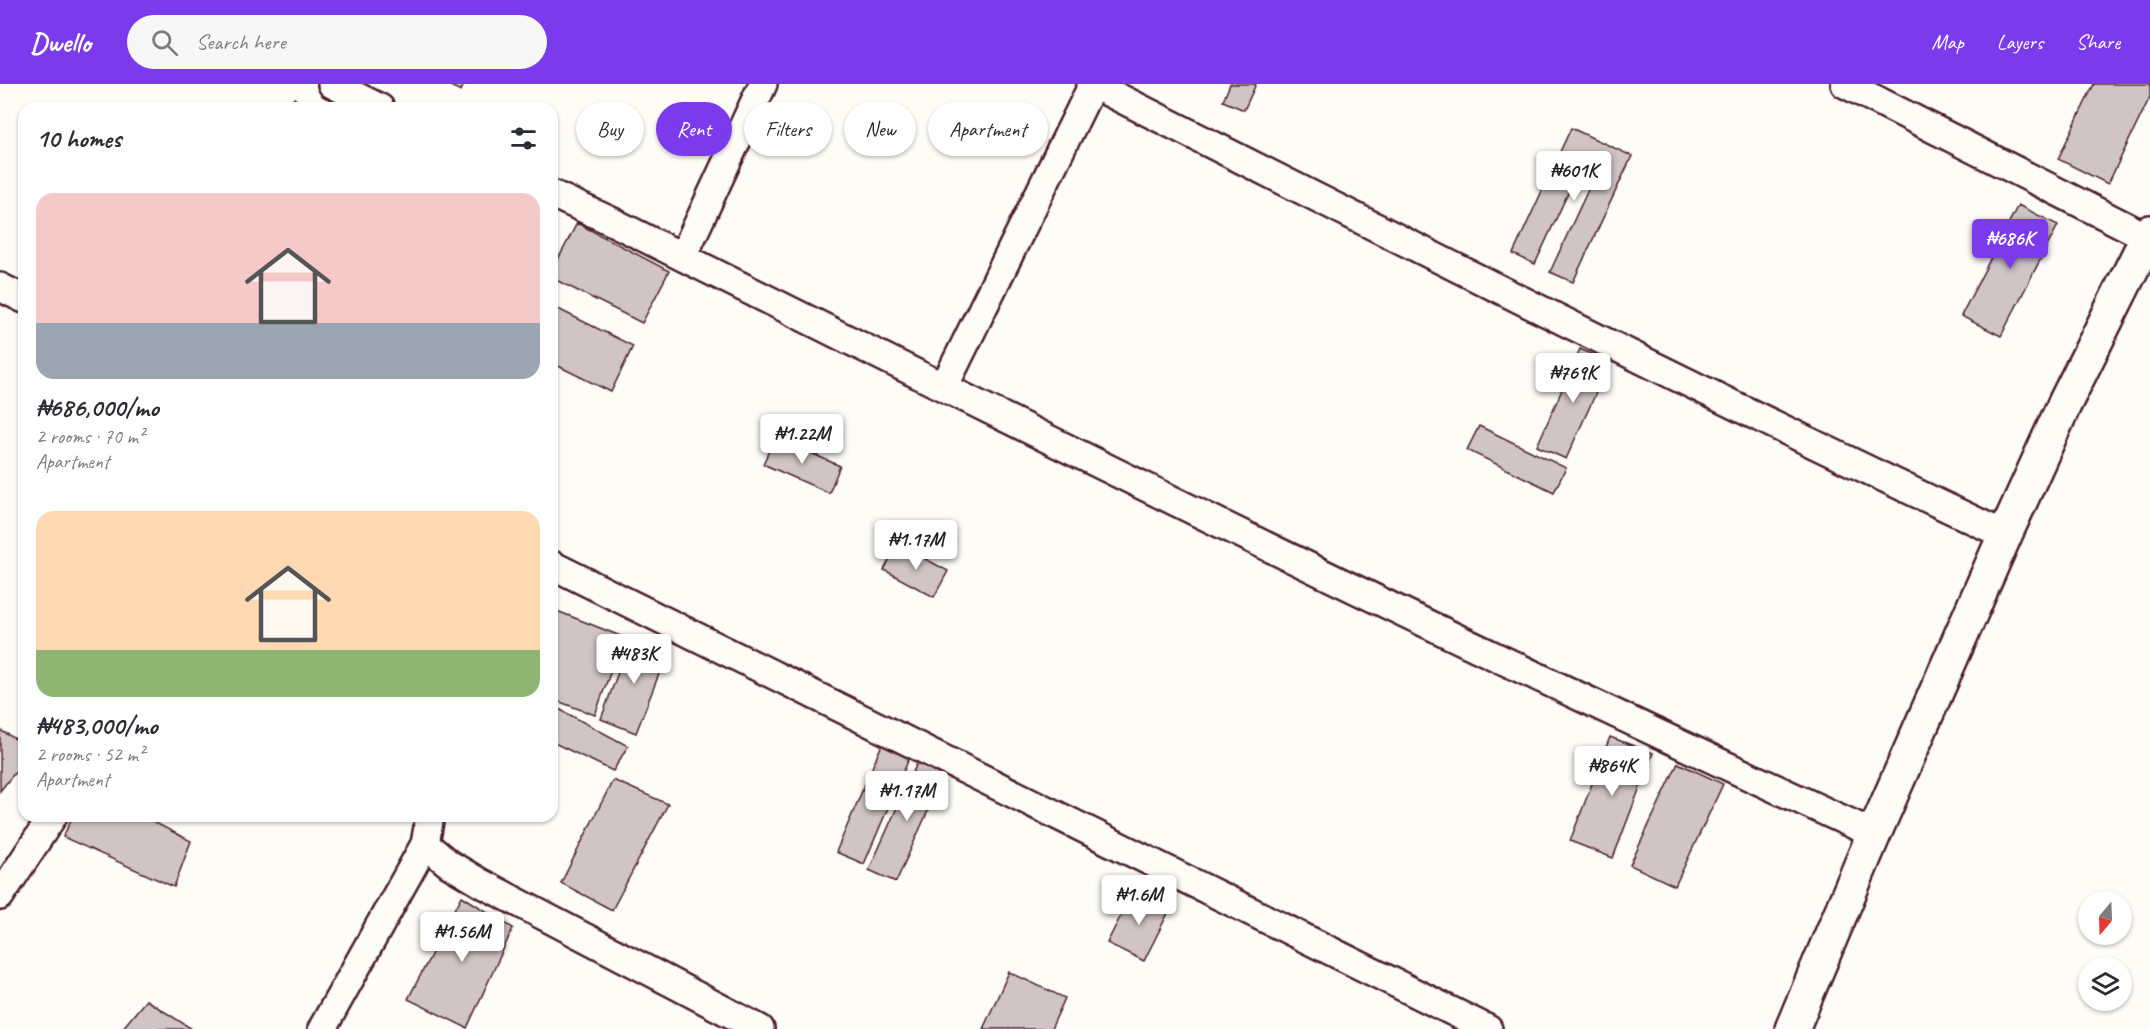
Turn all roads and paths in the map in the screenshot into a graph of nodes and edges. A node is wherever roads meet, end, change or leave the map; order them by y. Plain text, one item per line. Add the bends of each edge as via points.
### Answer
1 (332, 84) edge
2 (763, 84) edge
3 (1093, 84) edge
4 (1845, 84) edge
5 (368, 102) edge
6 (558, 197) edge
7 (2149, 235) edge
8 (682, 256) junction
9 (0, 287) edge
10 (18, 295) edge
11 (944, 387) junction
12 (2005, 535) junction
13 (558, 568) edge
14 (49, 822) edge
15 (429, 822) edge
16 (1874, 834) junction
17 (425, 844) junction
18 (0, 896) edge
19 (322, 1029) edge
20 (760, 1029) edge
21 (1488, 1029) edge
22 (1792, 1029) edge

1 - 5 street
2 - 8 street
3 - 11 street
3 - 12 street via 1609,345
4 - 7 street
6 - 8 street
7 - 12 street via 2064,405
8 - 11 street
9 - 10 street
11 - 16 street via 1468,644
12 - 16 street
13 - 21 street
14 - 18 street
15 - 17 street
16 - 22 street
17 - 19 street
17 - 20 street via 448,864 481,883

